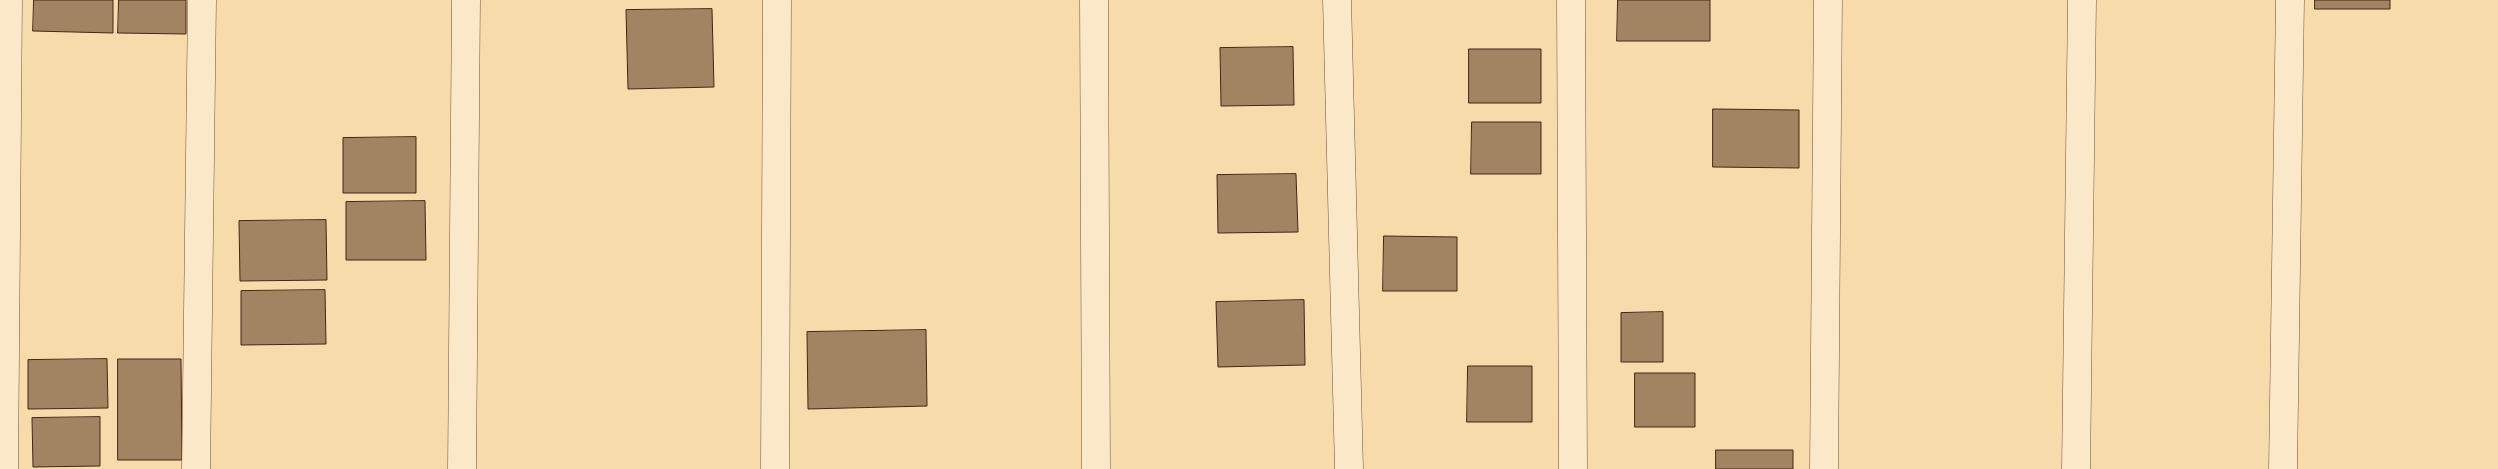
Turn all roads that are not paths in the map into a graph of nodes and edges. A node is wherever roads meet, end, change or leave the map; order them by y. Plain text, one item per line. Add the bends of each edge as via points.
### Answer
1 (8, 0) edge
2 (202, 0) edge
3 (466, 0) edge
4 (777, 0) edge
5 (1094, 0) edge
6 (1337, 0) edge
7 (1571, 0) edge
8 (1828, 0) edge
9 (2082, 0) edge
10 (2290, 0) edge
11 (4, 469) edge
12 (196, 469) edge
13 (462, 469) edge
14 (775, 469) edge
15 (1096, 469) edge
16 (1348, 469) edge
17 (1573, 469) edge
18 (1824, 469) edge
19 (2076, 469) edge
20 (2283, 469) edge

1 - 11 street
2 - 12 street
3 - 13 street
4 - 14 street
5 - 15 street
6 - 16 street
7 - 17 street
8 - 18 street
9 - 19 street
10 - 20 street

